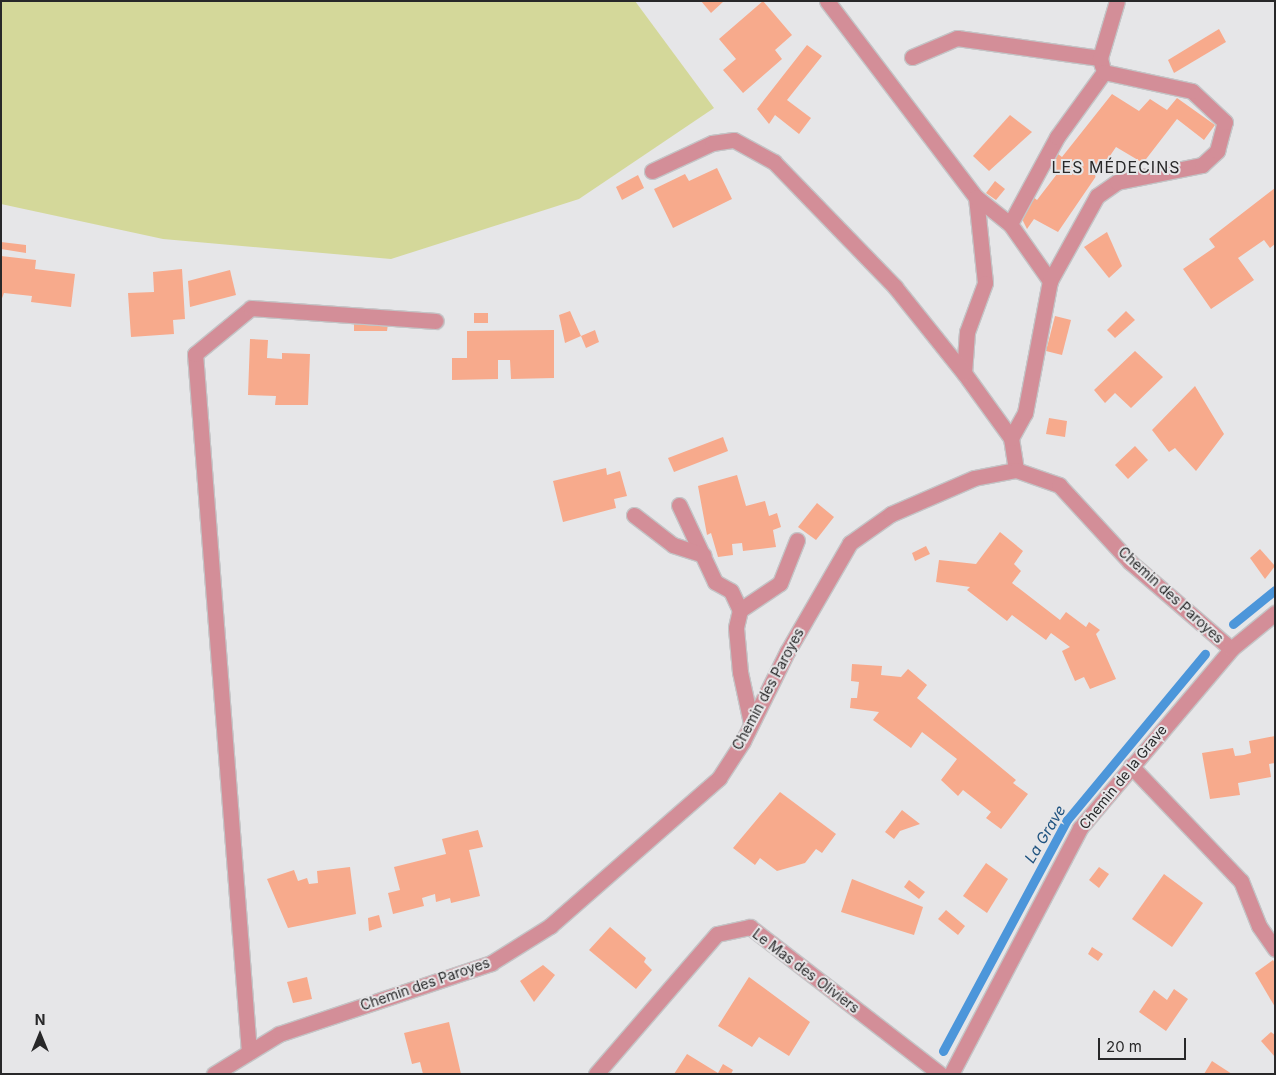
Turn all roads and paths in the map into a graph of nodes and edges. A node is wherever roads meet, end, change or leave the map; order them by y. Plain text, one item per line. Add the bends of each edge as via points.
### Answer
1 (827, 1) edge
2 (1116, 2) edge
3 (912, 57) dead end
4 (1102, 65) junction
5 (652, 171) dead end
6 (976, 197) junction
7 (1010, 224) junction
8 (1050, 281) junction
9 (436, 321) dead end
10 (964, 373) junction
11 (1011, 438) junction
12 (1016, 470) junction
13 (679, 505) dead end
14 (634, 515) dead end
15 (797, 540) dead end
16 (703, 556) junction
17 (740, 610) junction
18 (1275, 613) edge
19 (1231, 649) junction
20 (751, 723) junction
21 (1131, 766) junction
22 (1275, 949) edge
23 (249, 1052) junction
24 (214, 1074) edge
25 (596, 1074) edge
26 (940, 1074) edge
27 (951, 1074) edge

1 - 6 street
2 - 4 street
3 - 4 street via 957,38
4 - 7 street via 1057,137
4 - 8 street via 1192,91 1225,122 1217,151 1202,165 1117,182 1097,196
5 - 10 street via 712,143 734,140 774,162 895,287
6 - 7 street
6 - 10 street via 985,283 966,332
7 - 8 street
8 - 11 street via 1025,413
9 - 23 street via 251,308 195,354
10 - 11 street
11 - 12 street
12 - 19 street, Chemin des Paroyes via 1059,485 1130,562
12 - 20 street, Chemin des Paroyes via 974,478 891,514 850,543
13 - 16 street
14 - 16 street via 673,545
15 - 17 street via 780,583
16 - 17 street via 715,582 731,591
17 - 20 street via 736,628 740,672
18 - 19 street, Chemin de la Grave
19 - 21 street, Chemin de la Grave
20 - 23 street, Chemin des Paroyes via 718,778 550,926 491,962 279,1034
21 - 22 street via 1241,881 1259,926
21 - 27 street, Chemin de la Grave via 1080,828
23 - 24 street, Chemin des Paroyes
25 - 26 street, Le Mas des Oliviers via 717,934 750,927

